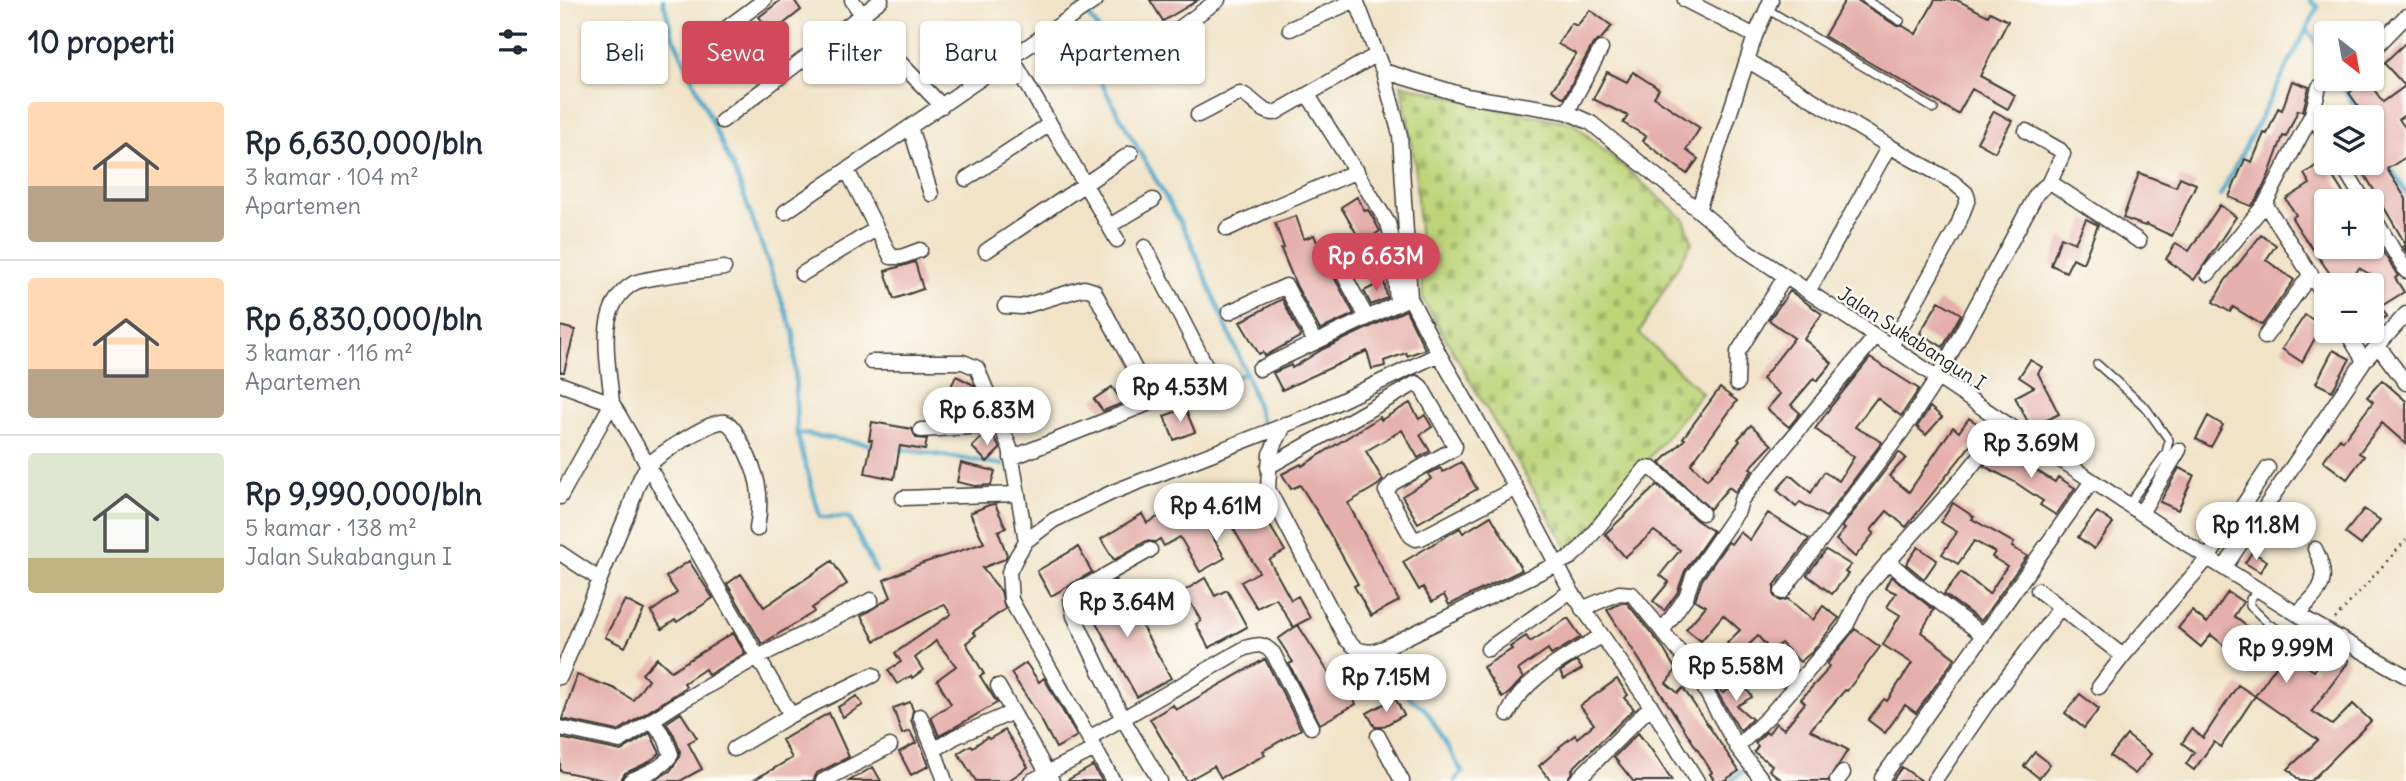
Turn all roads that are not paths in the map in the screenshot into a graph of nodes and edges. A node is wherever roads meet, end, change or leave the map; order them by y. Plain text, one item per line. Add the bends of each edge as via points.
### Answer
1 (764, 0) edge
2 (852, 0) edge
3 (881, 0) edge
4 (1218, 0) edge
5 (1356, 0) edge
6 (1685, 0) edge
7 (1866, 0) edge
8 (1091, 2) edge
9 (1769, 5) edge
10 (862, 13) junction
11 (2406, 16) edge
12 (736, 21) edge
13 (1189, 21) edge
14 (1900, 21) dead end
15 (1290, 29) dead end
16 (1755, 36) junction
17 (2384, 39) edge
18 (1601, 49) dead end
19 (1021, 52) edge
20 (1376, 55) junction
21 (1747, 60) junction
22 (1383, 71) junction
23 (1021, 74) edge
24 (974, 84) edge
25 (2318, 91) edge
26 (1308, 94) junction
27 (942, 106) junction
28 (1934, 108) dead end
29 (1567, 112) junction
30 (2312, 114) junction
31 (1198, 115) dead end
32 (2314, 117) edge
33 (722, 121) dead end
34 (1050, 124) junction
35 (910, 127) junction
36 (2026, 131) dead end
37 (1889, 146) junction
38 (1130, 153) dead end
39 (847, 170) junction
40 (1356, 172) junction
41 (966, 179) dead end
42 (2050, 182) junction
43 (1084, 183) junction
44 (931, 194) dead end
45 (1153, 200) dead end
46 (2265, 204) junction
47 (1698, 210) junction
48 (785, 212) dead end
49 (1109, 226) junction
50 (876, 229) junction
51 (1227, 229) dead end
52 (2384, 235) edge
53 (1117, 240) dead end
54 (2139, 242) dead end
55 (1145, 247) dead end
56 (919, 250) dead end
57 (986, 251) dead end
58 (1336, 260) dead end
59 (724, 268) dead end
60 (2406, 271) edge
61 (802, 274) dead end
62 (2208, 274) dead end
63 (2311, 274) junction
64 (1786, 277) junction
65 (2314, 279) edge
66 (1808, 292) junction
67 (1403, 301) junction
68 (1005, 306) dead end
69 (1229, 312) dead end
70 (2406, 314) edge
71 (1367, 318) junction
72 (1875, 337) junction
73 (2265, 337) dead end
74 (1315, 342) junction
75 (2353, 343) edge
76 (1891, 346) junction
77 (2378, 346) junction
78 (1439, 355) junction
79 (2364, 361) junction
80 (871, 362) dead end
81 (2097, 364) dead end
82 (1259, 369) dead end
83 (1938, 377) junction
84 (2405, 381) edge
85 (560, 384) edge
86 (1737, 384) dead end
87 (1152, 402) junction
88 (612, 403) junction
89 (2001, 420) junction
90 (1285, 424) junction
91 (1002, 425) junction
92 (921, 430) dead end
93 (2179, 450) dead end
94 (1011, 458) junction
95 (647, 466) junction
96 (1268, 467) junction
97 (2268, 468) dead end
98 (2092, 481) junction
99 (1516, 488) junction
100 (1017, 494) junction
101 (560, 497) edge
102 (903, 498) dead end
103 (2134, 509) junction
104 (1702, 513) dead end
105 (757, 529) dead end
106 (1026, 541) junction
107 (2315, 549) dead end
108 (1150, 550) dead end
109 (560, 554) edge
110 (2208, 558) junction
111 (1888, 561) junction
112 (1557, 566) junction
113 (2224, 568) junction
114 (599, 579) junction
115 (2038, 590) dead end
116 (2260, 590) junction
117 (1571, 592) junction
118 (1782, 592) dead end
119 (871, 600) dead end
120 (2060, 608) junction
121 (1582, 609) junction
122 (2297, 614) junction
123 (1663, 630) junction
124 (1983, 635) junction
125 (1601, 636) junction
126 (1488, 649) dead end
127 (2315, 650) dead end
128 (2123, 656) junction
129 (756, 658) junction
130 (561, 672) edge
131 (873, 675) dead end
132 (2406, 676) edge
133 (998, 686) dead end
134 (2099, 687) dead end
135 (1651, 706) junction
136 (1013, 712) junction
137 (1508, 714) dead end
138 (790, 715) junction
139 (920, 716) dead end
140 (1123, 719) junction
141 (652, 720) junction
142 (1311, 727) dead end
143 (560, 728) edge
144 (1378, 736) dead end
145 (1092, 743) junction
146 (890, 746) dead end
147 (1737, 747) junction
148 (734, 749) dead end
149 (934, 750) junction
150 (1049, 777) edge
151 (1882, 778) dead end
152 (630, 781) edge
153 (823, 781) edge
154 (945, 781) edge
155 (1031, 781) edge
156 (1113, 781) edge
157 (1160, 781) edge
158 (1402, 781) edge
159 (1576, 781) edge
160 (1697, 781) edge
161 (1763, 781) edge
162 (1934, 781) edge

1 - 12 street
2 - 10 street
3 - 10 street
4 - 13 street
5 - 15 street
5 - 20 street
6 - 16 street
7 - 14 lane
8 - 19 street
9 - 16 street
9 - 28 lane
10 - 27 street via 881,43
10 - 33 street
11 - 17 street
16 - 21 street
18 - 29 street
20 - 22 street
20 - 26 street
21 - 37 street
21 - 47 street
22 - 29 street, Jalan Sukabangun I via 1466,96
22 - 67 street via 1402,151
23 - 34 street
24 - 27 street
25 - 30 street
26 - 31 street via 1266,113 1240,93
26 - 40 street
27 - 35 street
29 - 47 street, Jalan Sukabangun I via 1591,123
30 - 32 street
30 - 46 street
34 - 41 street
34 - 43 street
35 - 39 street
35 - 44 street
36 - 42 street via 2063,154
37 - 66 street
37 - 76 street via 1964,189 1968,199
38 - 43 street
39 - 48 street
39 - 50 street
40 - 51 street
40 - 67 street via 1388,223
42 - 54 street
42 - 83 street via 2037,193
43 - 49 street
43 - 57 street
45 - 49 street
46 - 62 street
46 - 63 street
47 - 64 street, Jalan Sukabangun I via 1730,239
49 - 53 street
50 - 56 street via 891,257
50 - 61 street
52 - 60 street
55 - 87 street via 1211,377 1206,384
58 - 71 street
59 - 88 street via 636,282 616,298 607,317
63 - 65 street
63 - 73 street
64 - 66 street, Jalan Sukabangun I
64 - 86 street via 1738,352
66 - 72 street, Jalan Sukabangun I
67 - 71 street
67 - 78 street
68 - 87 street via 1021,307 1084,288 1094,291
69 - 74 street via 1286,286
70 - 77 street
71 - 74 street
72 - 76 street, Jalan Sukabangun I
72 - 123 street via 1741,500
74 - 82 street
75 - 79 street
76 - 83 street, Jalan Sukabangun I
77 - 79 street
77 - 84 street
78 - 90 street
78 - 99 street
79 - 113 street
80 - 91 street via 963,362 977,368
81 - 103 lane via 2146,408 2169,440
83 - 89 street, Jalan Sukabangun I
83 - 118 street
85 - 88 street
87 - 94 street
88 - 95 street
88 - 101 street
89 - 98 street, Jalan Sukabangun I
89 - 111 street via 1967,472
90 - 96 street
90 - 106 street via 1113,492 1054,520
91 - 92 street
91 - 94 street
93 - 103 street
94 - 100 street
95 - 105 street via 703,427 726,422 738,436 760,486
95 - 114 street
95 - 129 street
96 - 99 street via 1416,383 1455,446 1386,491 1411,536 1421,538
96 - 112 street via 1270,493 1346,639 1357,649 1372,652 1384,648
97 - 110 street
98 - 103 street, Jalan Sukabangun I
98 - 124 street
99 - 112 street
100 - 102 street
100 - 106 street
103 - 110 street, Jalan Sukabangun I
104 - 112 street via 1653,469 1646,468 1582,547
106 - 145 street via 1009,572 1011,600
107 - 122 street via 2325,576 2322,587
108 - 140 street via 1071,599 1074,616
109 - 114 street
110 - 113 street, Jalan Sukabangun I
110 - 128 street
111 - 124 street
111 - 147 street via 1858,599 1845,628
112 - 117 street
113 - 116 street, Jalan Sukabangun I
114 - 130 street
115 - 120 street
116 - 122 street, Jalan Sukabangun I
116 - 127 lane via 2250,599 2250,606 2269,624
117 - 121 street
117 - 126 street
119 - 129 street
120 - 128 street
120 - 162 street
121 - 123 street via 1629,592
121 - 125 street
122 - 132 street, Jalan Sukabangun I
123 - 147 street via 1694,670
124 - 151 street
125 - 135 street
125 - 137 street via 1535,679
128 - 134 street
129 - 138 street
129 - 141 street
131 - 138 street
133 - 136 street
135 - 159 street
135 - 160 street
136 - 149 street
136 - 150 street
138 - 148 street
139 - 149 street
140 - 142 street via 1257,644 1273,653
140 - 145 street
140 - 157 street
141 - 143 street via 620,741
141 - 152 street via 671,754
144 - 158 street
145 - 150 street
145 - 156 street
146 - 153 street
147 - 161 street
149 - 154 street
150 - 155 street

